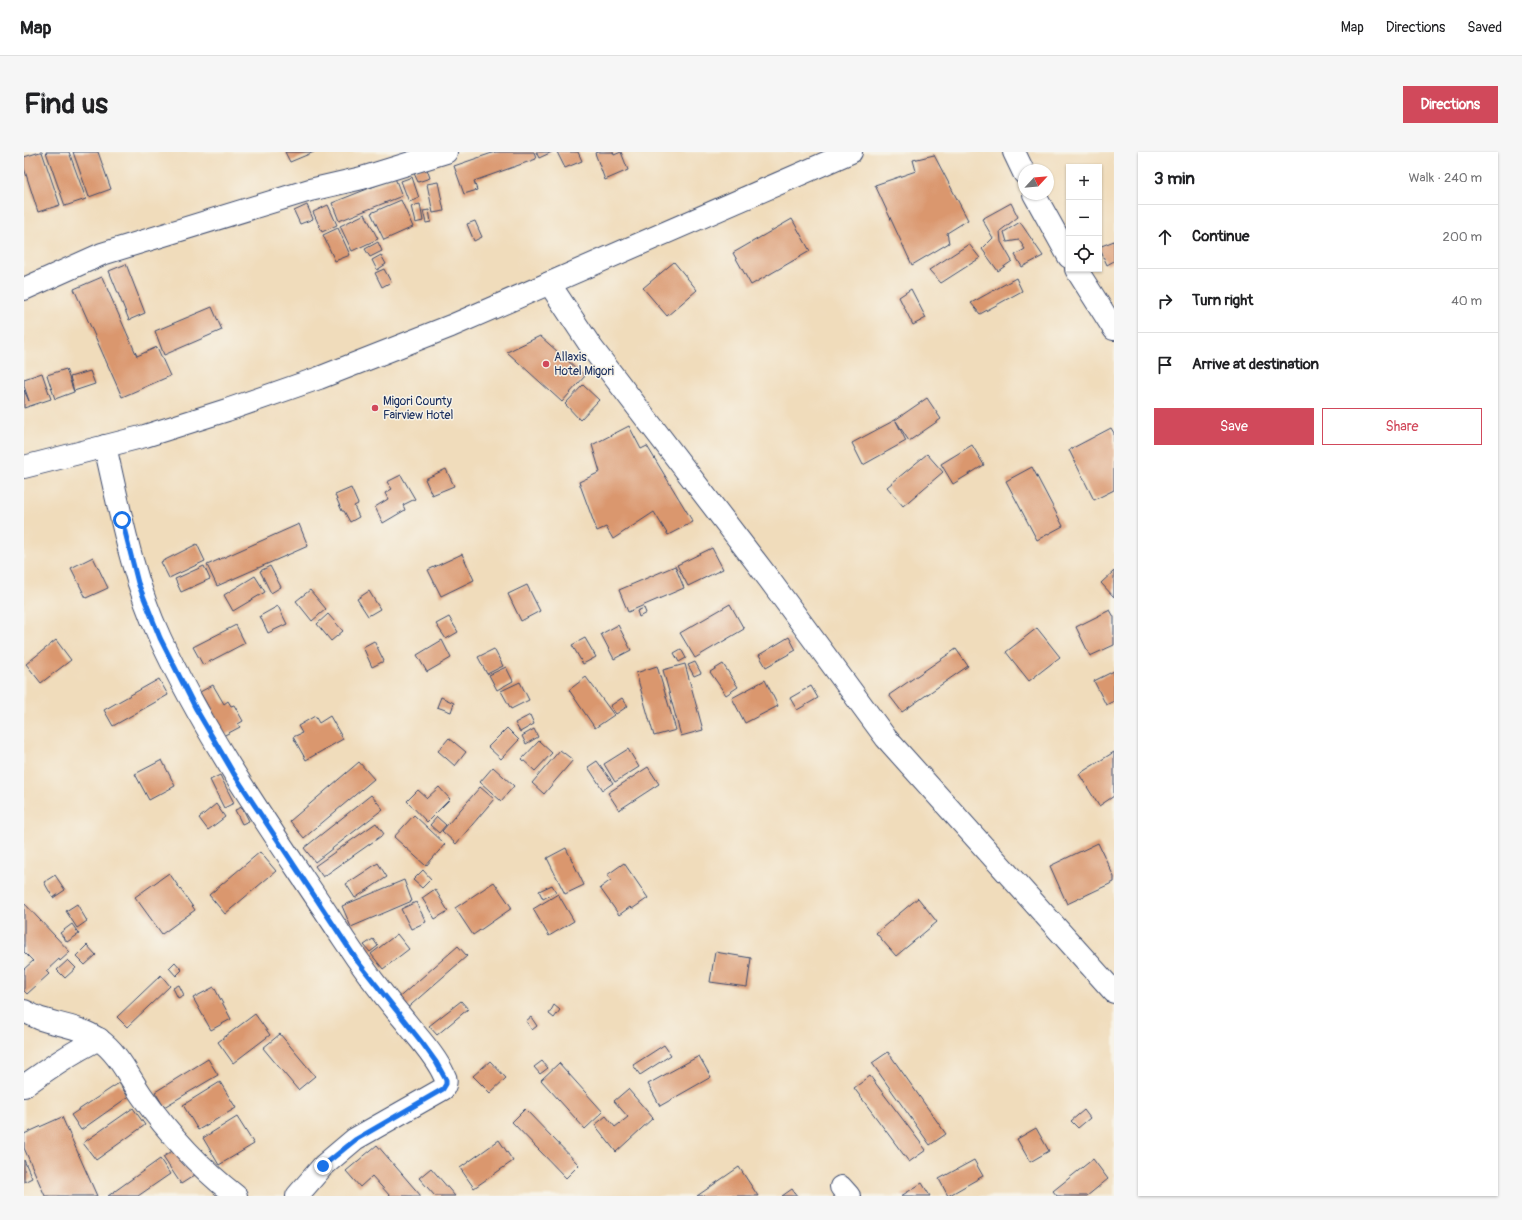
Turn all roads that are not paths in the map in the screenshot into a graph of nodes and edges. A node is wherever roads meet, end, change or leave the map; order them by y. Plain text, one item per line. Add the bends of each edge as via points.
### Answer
1 (446, 152) edge
2 (851, 152) edge
3 (1014, 152) edge
4 (1020, 164) edge
5 (1037, 200) edge
6 (1066, 252) edge
7 (1078, 272) edge
8 (549, 283) junction
9 (24, 289) edge
10 (1114, 329) edge
11 (105, 446) junction
12 (24, 467) edge
13 (1112, 984) edge
14 (24, 1011) edge
15 (99, 1039) junction
16 (24, 1086) edge
17 (236, 1196) edge
18 (297, 1196) edge

1 - 9 main road via 362,178 310,190 109,252
2 - 8 main road
3 - 4 main road
5 - 6 main road
7 - 10 main road
8 - 11 main road via 319,378 227,410
8 - 13 main road via 592,348 769,579 886,738
11 - 12 main road
11 - 18 main road via 138,583 160,638 196,709 234,774 358,962 423,1044 446,1080 443,1089 355,1140 323,1166
14 - 15 main road
15 - 16 main road via 60,1061
15 - 17 main road via 112,1051 162,1123 215,1179

